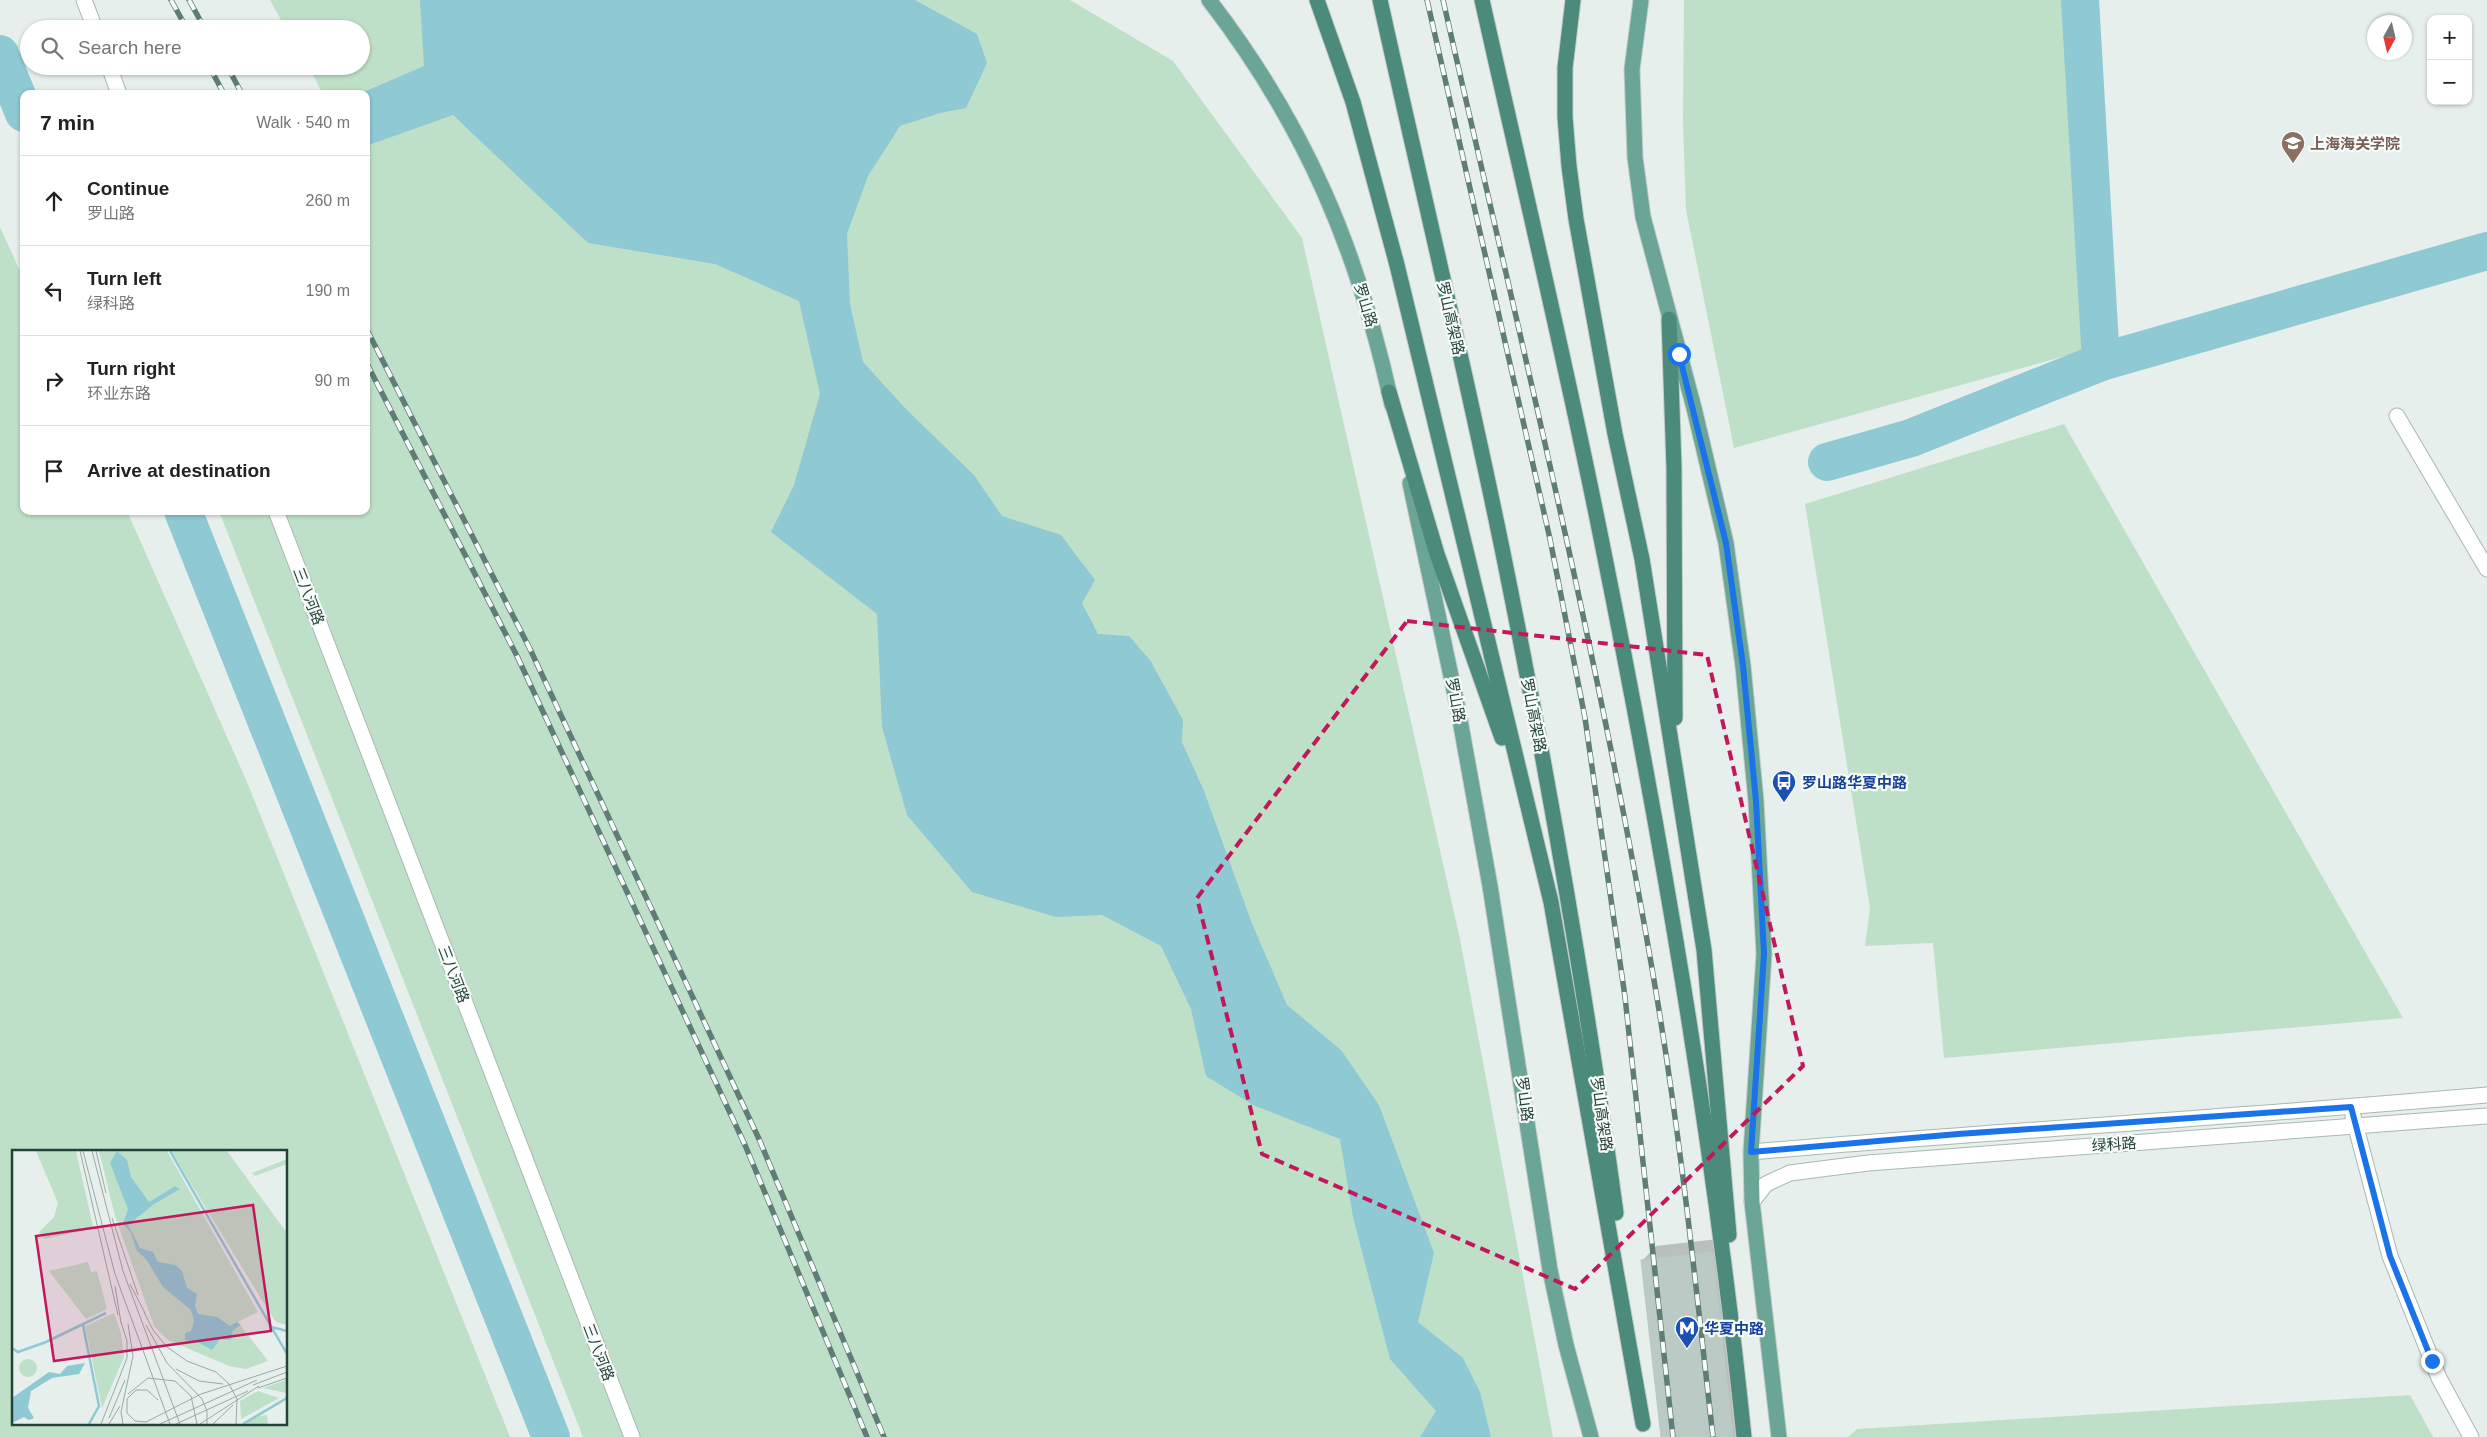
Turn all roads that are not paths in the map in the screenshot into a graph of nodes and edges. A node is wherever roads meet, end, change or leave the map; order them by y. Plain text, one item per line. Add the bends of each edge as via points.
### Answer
1 (84, 0) edge
2 (1209, 0) edge
3 (1317, 0) edge
4 (1380, 0) edge
5 (1482, 0) edge
6 (1573, 0) edge
7 (1640, 0) edge
8 (91, 20) edge
9 (112, 75) edge
10 (118, 90) edge
11 (1669, 319) junction
12 (1390, 392) junction
13 (2397, 416) dead end
14 (278, 515) edge
15 (2487, 569) edge
16 (1684, 826) junction
17 (1551, 902) junction
18 (2487, 1095) edge
19 (2351, 1107) junction
20 (2487, 1116) edge
21 (2355, 1126) junction
22 (1751, 1152) junction
23 (1752, 1202) junction
24 (1742, 1415) junction
25 (1644, 1430) edge
26 (632, 1437) edge
27 (1591, 1437) edge
28 (1744, 1437) edge
29 (1779, 1437) edge
30 (2471, 1437) edge

1 - 8 street
2 - 12 main road, 罗山路 via 1272,88 1324,189 1346,242
3 - 17 highway via 1367,154 1428,390
4 - 25 highway, 罗山高架路 via 1503,555 1542,755 1597,1073
5 - 24 highway via 1601,534 1667,880 1696,1058
6 - 16 highway via 1565,68 1565,117 1571,184 1615,434 1642,559
7 - 11 main road via 1632,69 1635,157 1644,217
9 - 10 street
11 - 16 highway via 1674,468 1675,719
11 - 22 main road via 1726,543 1743,666 1761,864 1764,954
12 - 17 highway via 1437,554 1500,730
12 - 27 main road, 罗山路 via 1462,729 1518,1056 1550,1270
13 - 15 street
14 - 26 street, 三八河路
16 - 24 highway via 1704,950 1721,1127
17 - 25 highway
18 - 19 street, 绿科路
19 - 21 street
19 - 22 street, 绿科路
20 - 21 street, 绿科路
21 - 23 street, 绿科路 via 1868,1163 1790,1173 1766,1184
21 - 30 street via 2390,1256 2439,1378
22 - 23 main road
23 - 29 main road
24 - 28 highway

